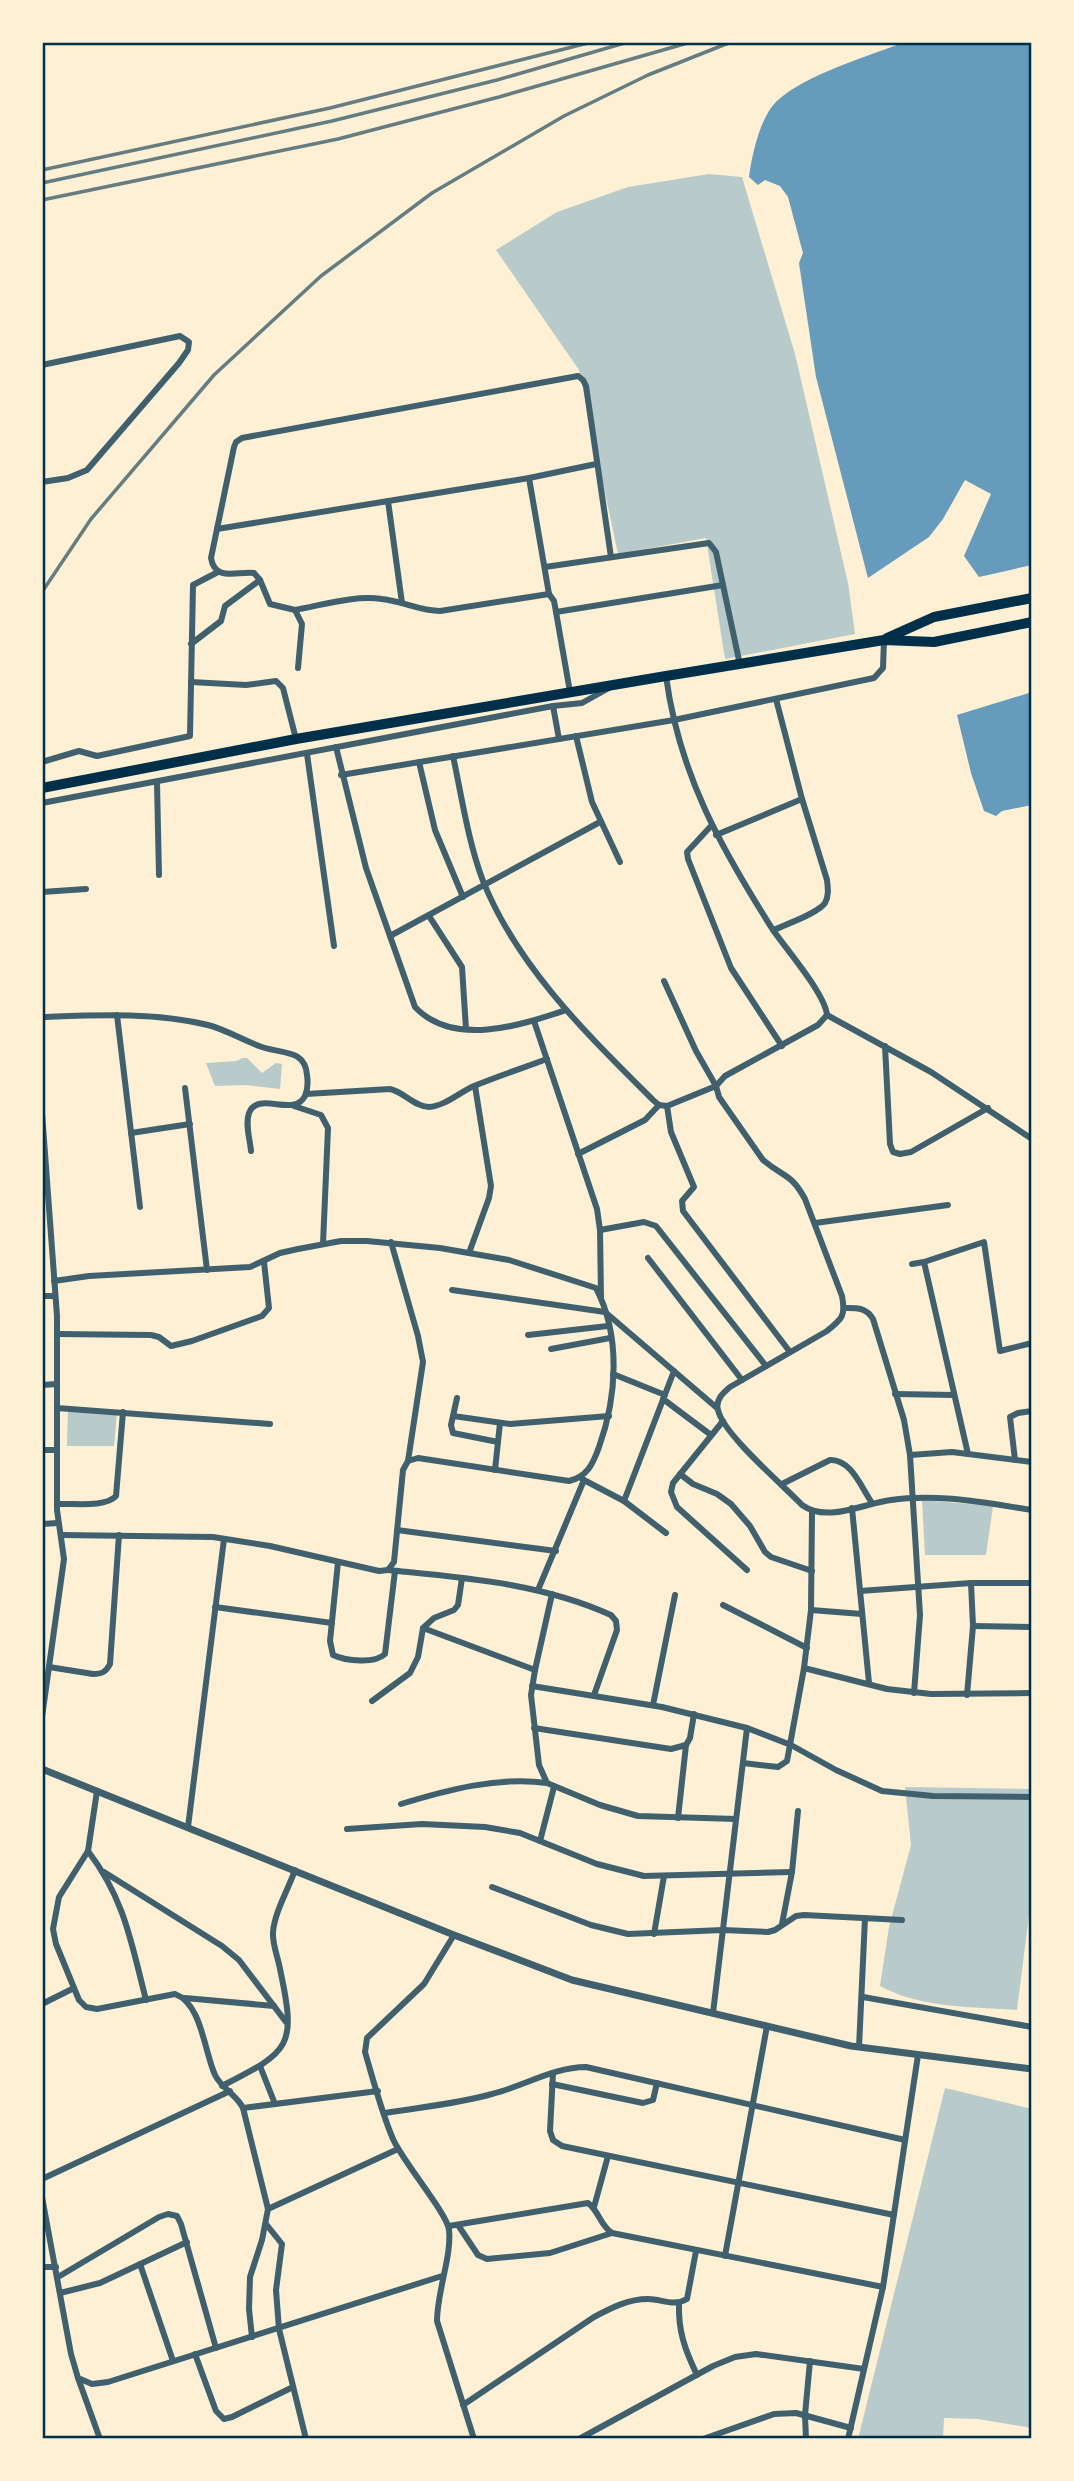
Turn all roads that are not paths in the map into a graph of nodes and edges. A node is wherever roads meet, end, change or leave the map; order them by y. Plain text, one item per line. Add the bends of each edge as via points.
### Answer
1 (42, 365) edge
2 (596, 464) junction
3 (528, 478) junction
4 (42, 482) edge
5 (388, 501) junction
6 (217, 529) junction
7 (611, 557) junction
8 (545, 568) junction
9 (218, 572) junction
10 (260, 580) junction
11 (723, 585) junction
12 (549, 594) junction
13 (1032, 598) edge
14 (402, 603) junction
15 (295, 610) junction
16 (556, 612) junction
17 (1032, 622) edge
18 (884, 640) junction
19 (191, 644) junction
20 (740, 665) junction
21 (298, 668) dead end
22 (666, 676) junction
23 (191, 682) junction
24 (617, 684) junction
25 (570, 692) junction
26 (776, 699) junction
27 (553, 706) junction
28 (674, 720) junction
29 (576, 736) junction
30 (296, 739) junction
31 (559, 739) junction
32 (336, 747) junction
33 (307, 754) junction
34 (453, 756) junction
35 (42, 762) edge
36 (419, 762) junction
37 (341, 775) junction
38 (157, 783) junction
39 (42, 788) edge
40 (802, 799) junction
41 (42, 803) edge
42 (600, 821) junction
43 (711, 826) junction
44 (716, 835) junction
45 (620, 862) dead end
46 (159, 875) dead end
47 (484, 883) junction
48 (86, 889) dead end
49 (42, 892) edge
50 (463, 897) junction
51 (429, 916) junction
52 (774, 930) junction
53 (390, 936) junction
54 (334, 946) dead end
55 (664, 981) dead end
56 (566, 1010) junction
57 (117, 1015) junction
58 (827, 1016) junction
59 (42, 1017) edge
60 (534, 1021) junction
61 (466, 1029) junction
62 (782, 1046) junction
63 (885, 1046) junction
64 (547, 1059) junction
65 (475, 1086) junction
66 (716, 1086) junction
67 (186, 1088) dead end
68 (306, 1094) junction
69 (292, 1105) junction
70 (663, 1106) junction
71 (988, 1108) junction
72 (42, 1113) edge
73 (190, 1124) junction
74 (131, 1133) junction
75 (1032, 1139) edge
76 (251, 1151) dead end
77 (578, 1154) junction
78 (948, 1205) dead end
79 (140, 1207) dead end
80 (815, 1223) junction
81 (51, 1226) junction
82 (42, 1227) edge
83 (600, 1230) junction
84 (391, 1242) junction
85 (323, 1244) junction
86 (469, 1253) junction
87 (648, 1258) dead end
88 (264, 1262) junction
89 (924, 1262) junction
90 (912, 1264) dead end
91 (207, 1270) junction
92 (54, 1281) junction
93 (452, 1290) dead end
94 (42, 1296) edge
95 (55, 1296) junction
96 (601, 1299) junction
97 (844, 1308) junction
98 (605, 1312) junction
99 (608, 1326) junction
100 (57, 1334) junction
101 (528, 1335) dead end
102 (610, 1338) junction
103 (1032, 1343) edge
104 (551, 1349) dead end
105 (790, 1352) junction
106 (766, 1366) junction
107 (674, 1371) junction
108 (613, 1374) junction
109 (742, 1380) junction
110 (57, 1384) junction
111 (42, 1385) edge
112 (895, 1394) junction
113 (954, 1395) junction
114 (664, 1397) junction
115 (457, 1398) dead end
116 (57, 1408) junction
117 (717, 1408) junction
118 (1032, 1411) edge
119 (122, 1412) junction
120 (453, 1416) junction
121 (609, 1416) junction
122 (723, 1421) junction
123 (270, 1423) dead end
124 (500, 1423) junction
125 (711, 1435) junction
126 (498, 1442) junction
127 (42, 1450) edge
128 (57, 1450) junction
129 (968, 1454) junction
130 (910, 1455) junction
131 (1015, 1460) junction
132 (408, 1461) junction
133 (1032, 1462) edge
134 (495, 1469) junction
135 (680, 1474) junction
136 (582, 1480) junction
137 (782, 1484) junction
138 (911, 1497) junction
139 (624, 1501) junction
140 (872, 1503) junction
141 (57, 1504) junction
142 (852, 1508) junction
143 (1032, 1510) edge
144 (812, 1513) junction
145 (58, 1523) junction
146 (42, 1524) edge
147 (397, 1530) junction
148 (666, 1533) dead end
149 (61, 1535) junction
150 (119, 1535) junction
151 (224, 1539) junction
152 (556, 1551) junction
153 (338, 1562) junction
154 (392, 1570) junction
155 (747, 1570) dead end
156 (812, 1571) junction
157 (462, 1578) junction
158 (971, 1583) junction
159 (1032, 1583) edge
160 (920, 1587) junction
161 (538, 1590) junction
162 (860, 1591) junction
163 (552, 1594) junction
164 (675, 1595) dead end
165 (723, 1605) dead end
166 (215, 1607) junction
167 (811, 1610) junction
168 (862, 1614) junction
169 (332, 1623) junction
170 (973, 1626) junction
171 (1032, 1627) edge
172 (423, 1628) junction
173 (807, 1648) junction
174 (49, 1667) junction
175 (804, 1668) junction
176 (535, 1670) junction
177 (869, 1683) junction
178 (532, 1686) junction
179 (915, 1693) junction
180 (1032, 1693) edge
181 (594, 1695) junction
182 (967, 1695) junction
183 (372, 1701) dead end
184 (653, 1706) junction
185 (694, 1714) junction
186 (42, 1717) edge
187 (534, 1728) junction
188 (747, 1728) junction
189 (686, 1745) junction
190 (790, 1745) junction
191 (743, 1763) junction
192 (42, 1769) edge
193 (547, 1783) junction
194 (554, 1787) junction
195 (97, 1791) junction
196 (1032, 1797) edge
197 (401, 1804) dead end
198 (798, 1811) dead end
199 (678, 1818) junction
200 (736, 1819) junction
201 (188, 1827) junction
202 (347, 1829) dead end
203 (540, 1841) junction
204 (88, 1851) junction
205 (296, 1870) junction
206 (104, 1872) junction
207 (792, 1872) junction
208 (730, 1873) junction
209 (664, 1876) junction
210 (492, 1887) dead end
211 (865, 1918) junction
212 (902, 1920) dead end
213 (782, 1924) junction
214 (723, 1930) junction
215 (654, 1934) junction
216 (454, 1935) junction
217 (74, 1988) junction
218 (863, 1997) junction
219 (184, 1998) junction
220 (146, 2000) junction
221 (42, 2004) edge
222 (274, 2006) junction
223 (713, 2014) junction
224 (288, 2024) junction
225 (766, 2026) junction
226 (1032, 2027) edge
227 (859, 2047) junction
228 (918, 2055) junction
229 (260, 2066) junction
230 (1032, 2069) edge
231 (553, 2073) junction
232 (657, 2083) junction
233 (552, 2084) junction
234 (222, 2086) junction
235 (230, 2091) junction
236 (378, 2091) junction
237 (275, 2104) junction
238 (752, 2106) junction
239 (243, 2108) junction
240 (385, 2113) junction
241 (905, 2140) junction
242 (398, 2149) junction
243 (608, 2156) junction
244 (42, 2179) edge
245 (738, 2183) junction
246 (42, 2197) edge
247 (594, 2207) junction
248 (268, 2209) junction
249 (894, 2215) junction
250 (44, 2217) edge
251 (266, 2224) junction
252 (458, 2225) junction
253 (449, 2227) junction
254 (612, 2233) junction
255 (187, 2242) junction
256 (696, 2250) junction
257 (725, 2256) junction
258 (140, 2264) junction
259 (42, 2267) edge
260 (56, 2267) junction
261 (442, 2276) junction
262 (58, 2277) junction
263 (883, 2287) junction
264 (60, 2293) junction
265 (679, 2303) junction
266 (279, 2329) junction
267 (252, 2337) junction
268 (216, 2348) junction
269 (195, 2354) junction
270 (173, 2361) junction
271 (810, 2361) junction
272 (864, 2369) junction
273 (697, 2375) junction
274 (78, 2378) junction
275 (293, 2387) junction
276 (463, 2405) junction
277 (805, 2415) junction
278 (851, 2428) junction
279 (100, 2439) edge
280 (306, 2439) edge
281 (474, 2439) edge
282 (579, 2439) edge
283 (703, 2439) edge
284 (806, 2439) edge
285 (848, 2439) edge

1 - 4 street via 180,336 189,342 178,363 87,470
2 - 3 street
2 - 6 street via 586,386 570,376 242,438 234,447
2 - 7 street
3 - 5 street
3 - 8 street
5 - 6 street
5 - 14 street
6 - 9 street via 211,558
7 - 8 street
7 - 11 street via 709,543 716,552
8 - 12 street
9 - 10 street via 254,573
9 - 19 street via 193,585
10 - 15 street via 270,604
10 - 19 street via 225,606 221,621
11 - 16 street
11 - 20 street
12 - 14 street via 440,611
12 - 16 street
13 - 18 main road via 934,617
14 - 15 street via 366,598
15 - 21 street via 302,624
16 - 25 street
17 - 18 main road via 934,642
18 - 20 main road
18 - 26 street via 883,668 874,678
19 - 23 street
20 - 22 main road
22 - 24 main road
22 - 28 street
23 - 30 street via 246,685 276,681 283,688
23 - 35 street via 190,736 97,756 79,751
24 - 25 main road
24 - 27 street via 582,703
25 - 30 main road
26 - 28 street
26 - 40 street
27 - 31 street
27 - 32 street
28 - 29 street
28 - 43 street
29 - 31 street
29 - 42 street
30 - 39 main road
31 - 34 street
32 - 33 street
32 - 37 street
33 - 38 street
33 - 54 street
34 - 36 street
34 - 47 street
36 - 37 street
36 - 50 street via 435,830
37 - 53 street
38 - 41 street
38 - 46 street
40 - 44 street
40 - 52 street via 827,880 826,902
42 - 45 street
42 - 47 street
43 - 44 street
43 - 62 street via 691,846 688,859 731,968
44 - 52 street
47 - 50 street
47 - 56 street via 535,971
48 - 49 street
50 - 51 street
51 - 53 street
51 - 61 street via 462,967
52 - 58 street via 822,1001
53 - 61 street via 415,1007 442,1025
55 - 66 street
56 - 60 street
56 - 70 street via 609,1058
57 - 59 street
57 - 68 street via 211,1026 263,1048 294,1054 307,1066
57 - 74 street
58 - 62 street
58 - 63 street
60 - 61 street
60 - 64 street
62 - 66 street via 725,1076
63 - 71 street
63 - 71 street via 893,1152 911,1152
64 - 65 street
64 - 77 street
65 - 68 street via 429,1107 390,1089
65 - 86 street via 491,1186
66 - 70 street
66 - 80 street via 763,1160 797,1185
67 - 73 street
68 - 69 street
69 - 76 street via 262,1103 254,1107 248,1121
69 - 85 street via 321,1115 328,1128
70 - 77 street
70 - 105 street via 694,1187 682,1201 683,1211
71 - 75 street
72 - 81 street
73 - 74 street
73 - 91 street
74 - 79 street
77 - 83 street
78 - 80 street
80 - 97 street
81 - 82 street
81 - 92 street
83 - 96 street
83 - 106 street via 644,1222 656,1226
84 - 85 street
84 - 86 street
84 - 132 street via 423,1362
85 - 88 street via 280,1253
86 - 96 street via 586,1283 596,1288
87 - 109 street
88 - 91 street
88 - 100 street via 269,1308 262,1315 192,1341 171,1346 151,1335
89 - 90 street
89 - 103 street via 984,1241 1000,1352
89 - 113 street
91 - 92 street
92 - 95 street
93 - 98 street
94 - 95 street
95 - 100 street
96 - 98 street
97 - 105 street via 834,1325
97 - 112 street via 869,1311
98 - 99 street
98 - 107 street
99 - 101 street
99 - 102 street
100 - 110 street
102 - 104 street
102 - 108 street
105 - 106 street
106 - 109 street
107 - 114 street
107 - 117 street
108 - 114 street
108 - 121 street
109 - 117 street via 720,1396
110 - 111 street
110 - 116 street
112 - 113 street
112 - 130 street
113 - 129 street
114 - 125 street
114 - 139 street
115 - 120 street
116 - 119 street
116 - 128 street
117 - 122 street
118 - 131 street via 1010,1417
119 - 123 street
119 - 141 street via 116,1496 112,1501
120 - 124 street
120 - 126 street via 451,1430 456,1436
121 - 124 street
121 - 136 street
122 - 125 street
122 - 137 street
124 - 126 street
125 - 135 street
126 - 134 street
127 - 128 street
128 - 141 street
129 - 130 street
129 - 131 street
130 - 138 street
131 - 133 street
132 - 134 street via 418,1458
132 - 147 street via 403,1470
134 - 136 street
135 - 155 street via 671,1492 677,1507
135 - 156 street via 731,1504 771,1557
136 - 139 street
136 - 152 street
137 - 140 street via 838,1460 846,1464
137 - 144 street
138 - 140 street
138 - 143 street
138 - 160 street
139 - 148 street
140 - 142 street
141 - 145 street
142 - 144 street
142 - 162 street
144 - 156 street
145 - 146 street
145 - 149 street
147 - 152 street
147 - 154 street
149 - 150 street
149 - 174 street via 63,1572
150 - 151 street
150 - 174 street via 107,1671 93,1674
151 - 153 street
151 - 166 street
152 - 161 street
153 - 154 street
153 - 169 street
154 - 157 street
154 - 169 street via 387,1649 380,1658 333,1656
156 - 167 street
157 - 161 street
157 - 172 street via 458,1605
158 - 159 street
158 - 160 street
158 - 170 street
160 - 162 street
160 - 179 street
161 - 163 street
162 - 168 street
163 - 176 street
163 - 181 street via 611,1615 616,1621 617,1630
164 - 184 street
165 - 173 street
166 - 169 street
166 - 201 street
167 - 168 street
167 - 173 street
168 - 177 street
170 - 171 street
170 - 182 street
172 - 176 street
172 - 183 street via 410,1673
173 - 175 street
174 - 186 street
175 - 177 street
175 - 190 street
176 - 178 street
177 - 179 street
178 - 181 street
178 - 187 street
179 - 182 street
180 - 182 street
181 - 184 street
184 - 185 street
185 - 188 street
185 - 189 street
187 - 189 street via 671,1749
187 - 193 street via 539,1765
188 - 190 street
188 - 191 street
189 - 199 street
190 - 191 street via 787,1761 778,1768
190 - 196 street via 882,1791
191 - 200 street
192 - 195 street
193 - 194 street
193 - 197 street via 527,1780 477,1786
194 - 199 street via 638,1816
194 - 203 street
195 - 201 street
195 - 204 street
198 - 207 street
199 - 200 street
200 - 208 street
201 - 205 street
202 - 203 street via 457,1824 520,1833
203 - 209 street via 614,1870
204 - 206 street
204 - 217 street via 59,1897 53,1929
205 - 216 street
205 - 224 street via 273,1934
206 - 220 street via 121,1906
206 - 222 street via 222,1946 239,1960
207 - 208 street
207 - 213 street
208 - 209 street
208 - 214 street
209 - 215 street
210 - 215 street via 609,1930
211 - 212 street
211 - 213 street via 804,1915
211 - 218 street
213 - 214 street via 768,1932
214 - 215 street
214 - 223 street
216 - 223 street via 572,1980
216 - 236 street via 424,1984 367,2038 365,2052
217 - 220 street via 86,2007
217 - 221 street
218 - 226 street
218 - 227 street
219 - 220 street via 175,1994
219 - 222 street
219 - 234 street via 196,2016
222 - 224 street
223 - 225 street
224 - 229 street via 281,2051
225 - 227 street
225 - 238 street
227 - 228 street
228 - 230 street
228 - 241 street
229 - 234 street
229 - 237 street
231 - 232 street via 586,2067
231 - 233 street
231 - 240 street via 470,2100
232 - 233 street via 653,2100 643,2103
232 - 238 street
233 - 243 street via 553,2140
234 - 235 street
235 - 239 street
235 - 244 street
236 - 237 street
236 - 240 street
237 - 239 street
238 - 241 street
238 - 245 street
239 - 248 street
240 - 242 street
241 - 249 street
242 - 248 street
242 - 253 street
243 - 245 street
243 - 247 street
245 - 249 street
245 - 257 street
246 - 250 street
247 - 252 street via 579,2203
247 - 254 street via 604,2228
248 - 251 street
249 - 263 street
250 - 260 street
251 - 266 street via 282,2244 276,2290
251 - 267 street via 250,2277
252 - 253 street
252 - 254 street via 478,2255 488,2259 550,2253
253 - 261 street
254 - 256 street
255 - 258 street
255 - 262 street via 177,2216 168,2214
255 - 268 street
256 - 257 street
256 - 265 street via 687,2299
257 - 263 street
258 - 264 street via 93,2285
258 - 270 street
259 - 260 street
260 - 262 street
261 - 266 street
261 - 276 street via 436,2321
262 - 264 street
263 - 272 street
264 - 274 street
265 - 273 street via 683,2346
265 - 276 street via 651,2299 613,2306
266 - 267 street
266 - 275 street
267 - 268 street
268 - 269 street
269 - 270 street
269 - 275 street via 216,2411 224,2419
270 - 274 street via 108,2382 92,2384
271 - 272 street
271 - 273 street via 756,2354 735,2357
271 - 277 street
272 - 278 street
273 - 282 street
274 - 279 street
275 - 280 street
276 - 281 street
277 - 278 street
277 - 283 street via 774,2414
277 - 284 street
278 - 285 street

